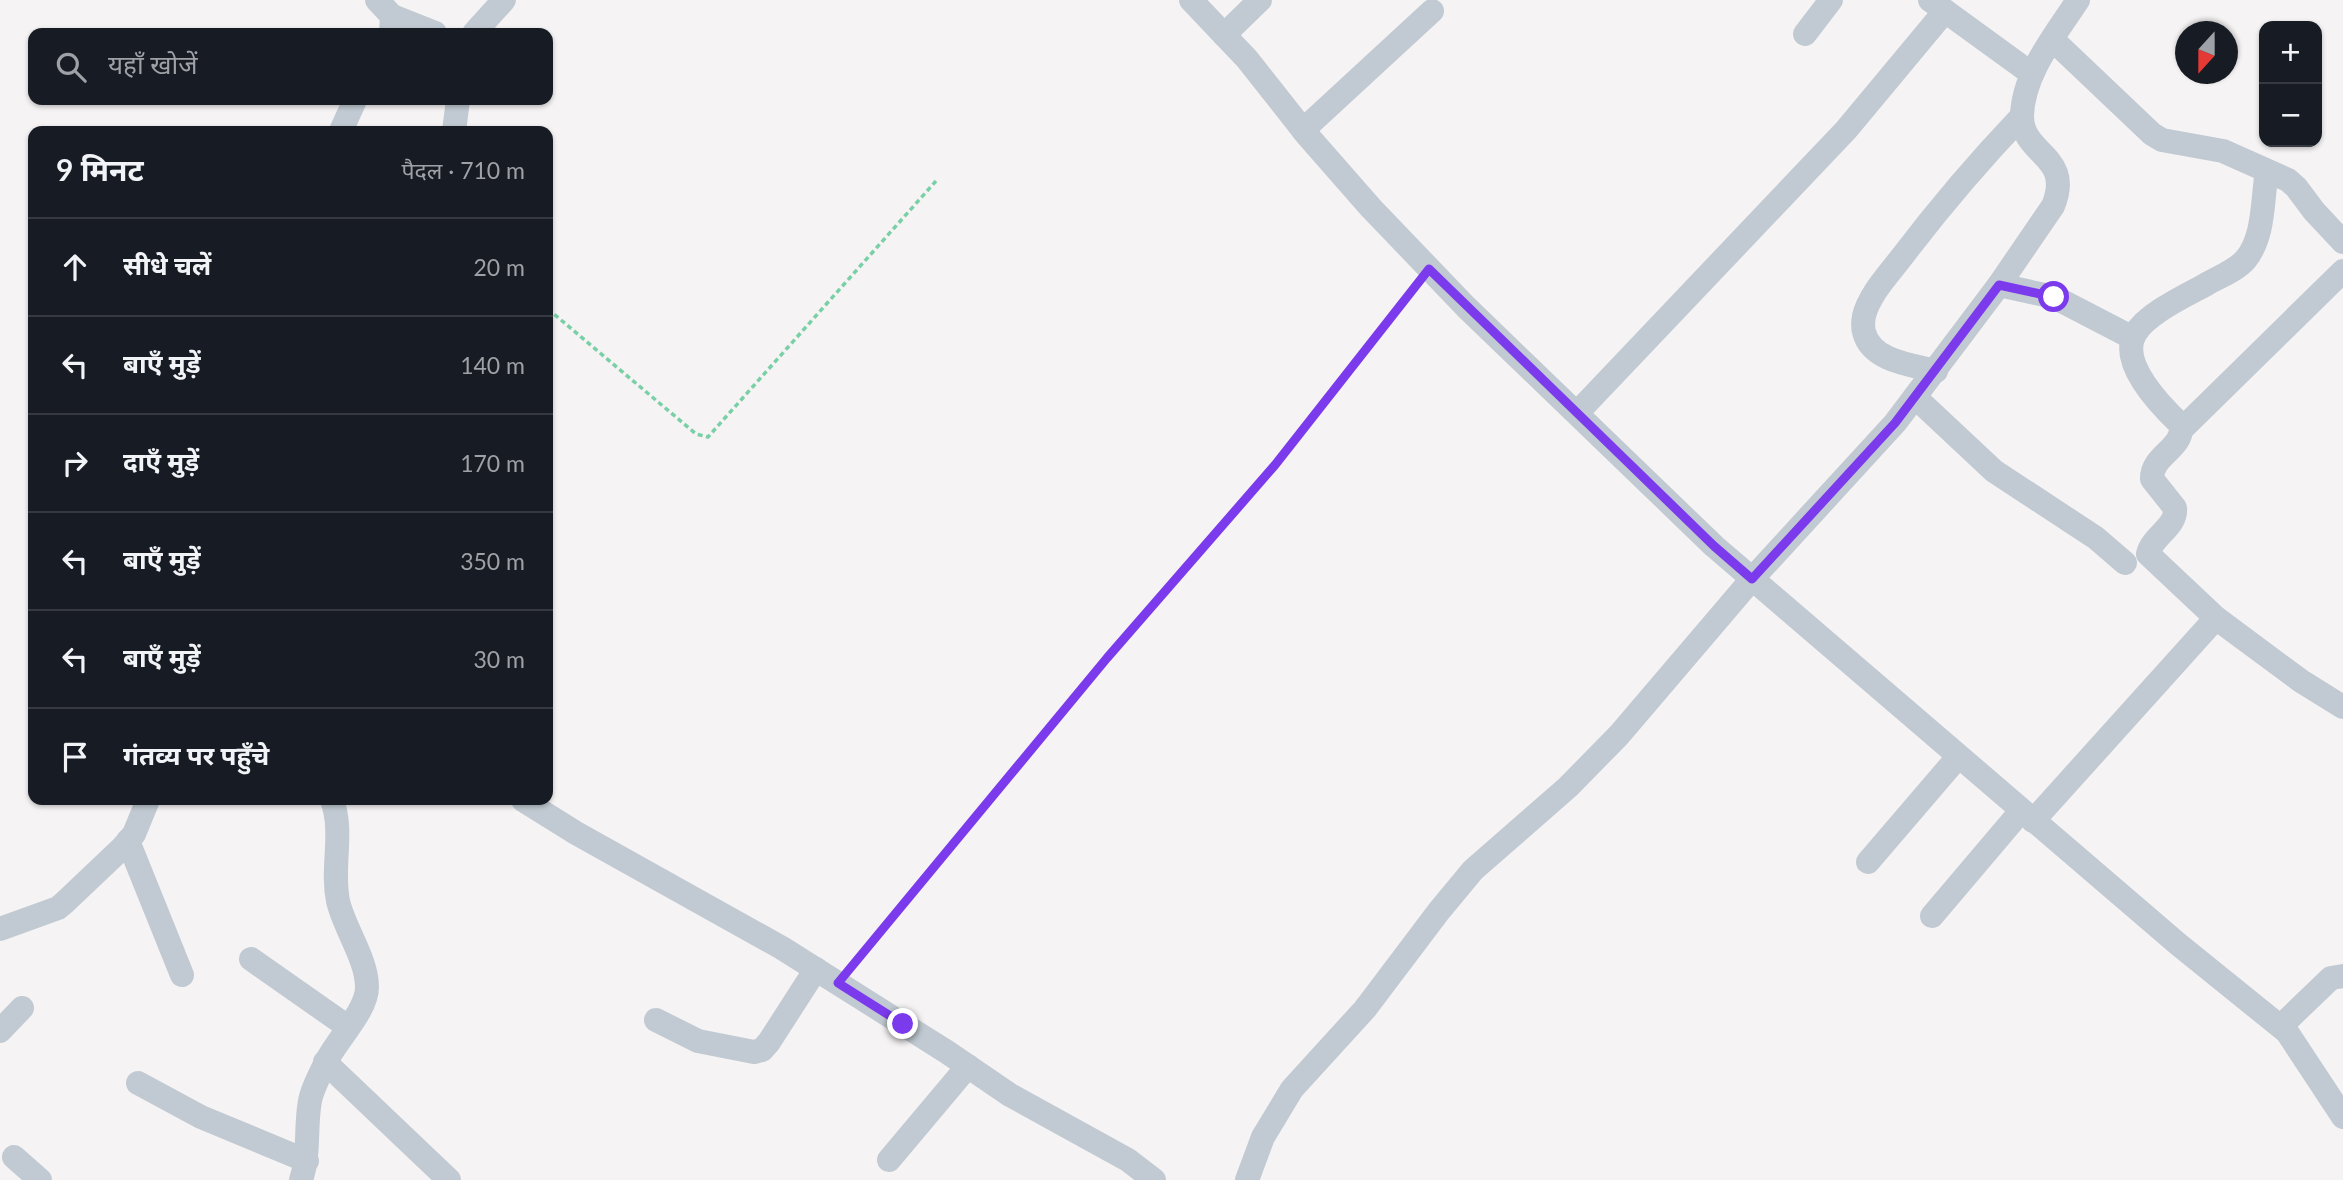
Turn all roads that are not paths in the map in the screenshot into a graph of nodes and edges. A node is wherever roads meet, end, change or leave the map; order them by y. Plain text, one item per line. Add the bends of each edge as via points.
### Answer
1 (504, 0) edge
2 (1191, 0) edge
3 (1260, 0) edge
4 (1831, 0) edge
5 (2078, 0) edge
6 (1938, 5) edge
7 (1432, 11) dead end
8 (387, 17) edge
9 (420, 28) edge
10 (479, 28) edge
11 (1805, 34) dead end
12 (1224, 35) junction
13 (2053, 40) junction
14 (2032, 74) junction
15 (353, 105) edge
16 (457, 105) edge
17 (2022, 116) junction
18 (343, 126) edge
19 (455, 126) edge
20 (1303, 130) junction
21 (2267, 171) junction
22 (2343, 242) edge
23 (2343, 271) edge
24 (1999, 285) junction
25 (2133, 338) junction
26 (1936, 370) junction
27 (1915, 397) junction
28 (1577, 413) junction
29 (2182, 429) junction
30 (2125, 563) dead end
31 (1752, 579) junction
32 (2216, 618) junction
33 (2343, 707) edge
34 (1958, 757) junction
35 (146, 805) edge
36 (334, 805) edge
37 (531, 805) edge
38 (2027, 816) junction
39 (128, 841) junction
40 (1868, 862) dead end
41 (1932, 916) dead end
42 (0, 929) edge
43 (251, 959) dead end
44 (816, 969) junction
45 (182, 975) dead end
46 (2343, 976) edge
47 (22, 1008) dead end
48 (656, 1020) dead end
49 (2281, 1026) junction
50 (348, 1027) junction
51 (0, 1031) edge
52 (325, 1062) junction
53 (968, 1066) junction
54 (138, 1083) dead end
55 (2343, 1117) edge
56 (15, 1157) dead end
57 (889, 1160) dead end
58 (304, 1170) edge
59 (40, 1180) edge
60 (449, 1180) edge
61 (1154, 1180) edge
62 (1247, 1180) edge

1 - 10 street
2 - 12 street
3 - 12 street
4 - 11 street
5 - 13 street
6 - 14 street
6 - 28 street via 1846,130
7 - 20 street
8 - 9 street
12 - 20 street
13 - 14 street
13 - 21 street via 2152,134 2162,140 2223,151
14 - 17 street
15 - 18 street
16 - 19 street
17 - 24 street via 2030,139 2053,167 2058,193
17 - 26 street via 1933,216 1878,288 1863,318 1868,342 1881,354
20 - 28 street via 1429,269
21 - 22 street via 2296,187
21 - 25 street via 2257,236 2245,260 2147,321
23 - 29 street
24 - 25 street via 2054,297
24 - 26 street
25 - 29 street via 2132,355 2146,388
26 - 27 street
27 - 30 street via 1994,471 2096,538
27 - 31 street
28 - 31 street
29 - 32 street via 2151,474 2175,514 2148,554
31 - 34 street
31 - 62 street via 1569,788 1464,880 1365,1009 1292,1089 1263,1137
32 - 33 street
32 - 38 street
34 - 38 street
34 - 40 street
35 - 39 street
36 - 50 street via 338,898 367,987 362,1008
37 - 44 street
38 - 41 street
38 - 49 street
39 - 42 street via 58,908
39 - 45 street
43 - 50 street
44 - 48 street via 762,1050 698,1041
44 - 53 street
46 - 49 street via 2331,978
47 - 51 street
49 - 55 street
50 - 52 street
52 - 58 street via 309,1103
52 - 60 street
53 - 57 street
53 - 61 street
54 - 58 street
56 - 59 street

